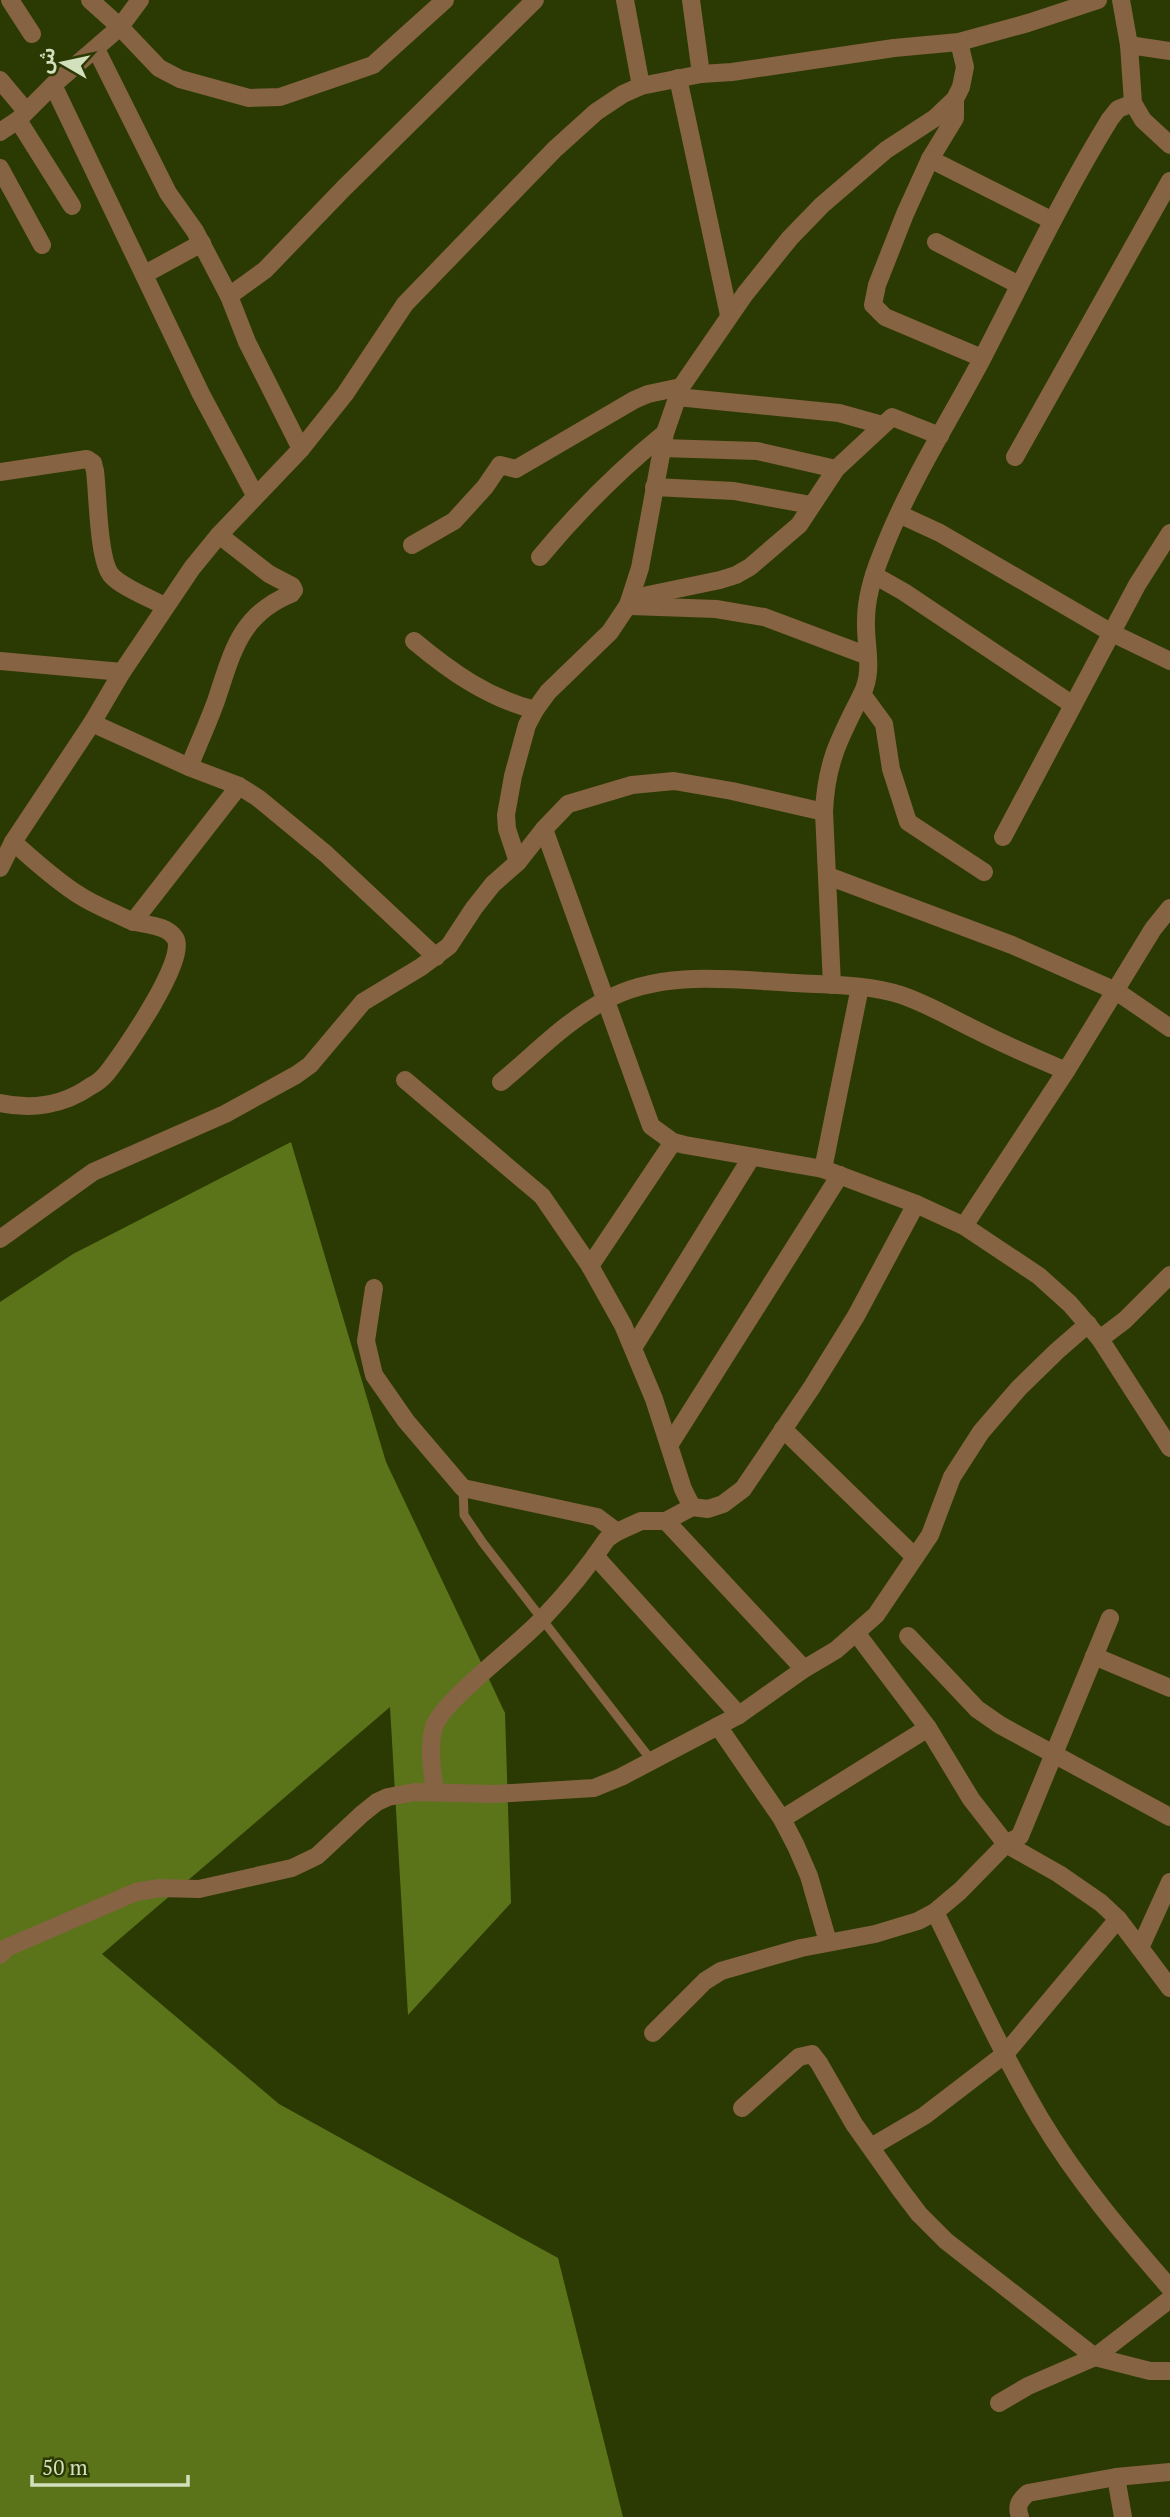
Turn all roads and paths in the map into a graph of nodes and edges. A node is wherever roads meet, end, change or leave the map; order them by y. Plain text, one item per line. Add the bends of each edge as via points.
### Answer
1 (10, 0) edge
2 (90, 0) edge
3 (140, 0) edge
4 (445, 0) edge
5 (535, 0) edge
6 (625, 0) edge
7 (691, 0) edge
8 (1098, 0) edge
9 (1121, 0) edge
10 (120, 27) junction
11 (32, 34) dead end
12 (960, 42) junction
13 (1129, 45) junction
14 (96, 49) junction
15 (1170, 51) edge
16 (701, 74) junction
17 (678, 78) junction
18 (0, 80) edge
19 (52, 85) junction
20 (642, 86) junction
21 (954, 99) junction
22 (1133, 103) junction
23 (22, 116) junction
24 (0, 132) edge
25 (1170, 145) edge
26 (930, 159) junction
27 (0, 168) edge
28 (1170, 181) edge
29 (72, 206) dead end
30 (1051, 220) junction
31 (936, 242) dead end
32 (202, 243) junction
33 (42, 245) dead end
34 (145, 274) junction
35 (1019, 285) junction
36 (229, 296) junction
37 (729, 315) junction
38 (982, 358) junction
39 (679, 392) junction
40 (882, 425) junction
41 (940, 436) junction
42 (664, 440) junction
43 (301, 449) junction
44 (1015, 457) dead end
45 (836, 469) junction
46 (0, 472) edge
47 (654, 487) junction
48 (255, 495) junction
49 (811, 505) junction
50 (899, 514) junction
51 (1170, 533) edge
52 (219, 535) junction
53 (412, 545) dead end
54 (540, 556) dead end
55 (874, 575) junction
56 (164, 606) junction
57 (628, 606) junction
58 (1112, 633) junction
59 (414, 641) dead end
60 (868, 656) junction
61 (0, 661) edge
62 (1170, 661) edge
63 (122, 672) junction
64 (862, 694) junction
65 (1073, 705) junction
66 (535, 710) junction
67 (92, 723) junction
68 (189, 767) junction
69 (239, 786) junction
70 (824, 812) junction
71 (544, 829) junction
72 (1003, 837) dead end
73 (13, 842) junction
74 (518, 862) junction
75 (0, 868) edge
76 (984, 872) dead end
77 (828, 876) junction
78 (1170, 908) edge
79 (133, 922) junction
80 (436, 957) junction
81 (832, 985) junction
82 (860, 987) junction
83 (1116, 991) junction
84 (606, 1000) junction
85 (1170, 1028) edge
86 (1066, 1071) junction
87 (405, 1080) dead end
88 (501, 1082) dead end
89 (0, 1103) edge
90 (673, 1142) junction
91 (751, 1158) junction
92 (832, 1172) junction
93 (916, 1204) junction
94 (964, 1226) junction
95 (0, 1239) edge
96 (590, 1266) junction
97 (1170, 1275) edge
98 (374, 1288) dead end
99 (1088, 1324) junction
100 (1100, 1339) junction
101 (632, 1348) junction
102 (783, 1429) junction
103 (670, 1444) junction
104 (1170, 1448) edge
105 (463, 1488) junction
106 (692, 1507) junction
107 (666, 1521) junction
108 (617, 1532) junction
109 (595, 1556) junction
110 (915, 1557) junction
111 (1110, 1618) dead end
112 (543, 1619) junction
113 (857, 1634) junction
114 (908, 1636) dead end
115 (1094, 1656) junction
116 (804, 1669) junction
117 (1170, 1688) edge
118 (739, 1715) junction
119 (718, 1726) junction
120 (928, 1728) junction
121 (1054, 1755) junction
122 (652, 1761) junction
123 (435, 1791) junction
124 (1170, 1817) edge
125 (782, 1819) junction
126 (1006, 1844) junction
127 (1170, 1882) edge
128 (935, 1912) junction
129 (1118, 1919) junction
130 (828, 1942) junction
131 (1140, 1948) junction
132 (0, 1955) edge
133 (1170, 1988) edge
134 (653, 2033) dead end
135 (1005, 2053) junction
136 (742, 2108) dead end
137 (871, 2147) junction
138 (1170, 2288) edge
139 (1170, 2299) edge
140 (1095, 2357) junction
141 (1170, 2371) edge
142 (999, 2403) dead end
143 (1170, 2472) edge
144 (1116, 2477) junction
145 (1020, 2517) edge
146 (1123, 2517) edge

1 - 11 street
2 - 10 street
3 - 10 street
4 - 10 street via 373,65 280,97 250,98 180,79 159,68
5 - 36 street via 265,270
6 - 20 street
7 - 16 street
8 - 12 street
9 - 13 street
10 - 14 street
12 - 16 street
12 - 21 street via 965,67
13 - 15 street
13 - 22 street
14 - 19 street
14 - 32 street via 168,192
16 - 17 street
17 - 20 street
17 - 37 street
18 - 23 street
19 - 23 street
19 - 34 street
20 - 43 street via 610,102 579,126 405,304 345,394
21 - 26 street via 956,118
21 - 37 street via 822,205
22 - 25 street via 1143,120
22 - 30 street via 1118,109 1110,119
23 - 24 street
23 - 29 street
26 - 30 street
26 - 38 street via 877,285 873,305 886,317
27 - 33 street
28 - 44 street
30 - 35 street
31 - 35 street
32 - 34 street
32 - 36 street
34 - 48 street
35 - 38 street
36 - 43 street
37 - 39 street
38 - 41 street
39 - 40 street via 839,413
39 - 42 street
39 - 53 street via 643,396 516,469 500,465 454,521
40 - 41 street via 895,417
40 - 45 street
41 - 50 street
42 - 45 street via 757,451
42 - 47 street
42 - 54 street via 632,460
43 - 48 street
45 - 49 street
46 - 56 street via 86,459 93,463 104,560 110,574
47 - 49 street via 734,491
47 - 57 street via 640,568
48 - 52 street
49 - 57 street via 791,533 736,575 660,591
50 - 55 street
50 - 58 street
51 - 58 street
52 - 56 street
52 - 68 street via 294,590 260,611 236,643
55 - 60 street via 866,619
55 - 65 street
56 - 63 street
57 - 60 street via 755,615
57 - 66 street via 610,632 558,681
58 - 62 street
58 - 65 street
59 - 66 street via 495,698
60 - 64 street
61 - 63 street
63 - 67 street
64 - 70 street via 835,745
64 - 76 street via 884,724 891,769 908,822
65 - 72 street
66 - 74 street via 507,803 507,829
67 - 68 street
67 - 73 street
68 - 69 street
69 - 79 street
69 - 80 street via 326,854
70 - 71 street via 674,781 632,785 568,804
70 - 77 street
71 - 74 street
71 - 84 street
73 - 75 street
73 - 79 street via 81,897
74 - 80 street via 488,891
77 - 81 street
77 - 83 street via 1012,945
78 - 83 street
79 - 89 street via 170,932 177,952 159,993 106,1074 90,1087 44,1107
80 - 95 street via 363,1002 319,1057 296,1075 225,1114 93,1172
81 - 82 street
81 - 84 street via 685,980 628,990
82 - 86 street via 915,1000
82 - 92 street
83 - 85 street
83 - 86 street
84 - 88 street via 567,1026
84 - 90 street via 651,1126
86 - 94 street
87 - 96 street via 542,1196
90 - 91 street
90 - 96 street
91 - 92 street
91 - 101 street
92 - 93 street
92 - 103 street
93 - 94 street
93 - 102 street via 856,1316
94 - 99 street via 1039,1276
96 - 101 street
97 - 100 street
98 - 105 street via 366,1341 374,1375
99 - 100 street
99 - 110 street via 1019,1388 981,1432 952,1477 935,1524
100 - 104 street
101 - 103 street
102 - 106 street via 743,1489 723,1504 708,1509
102 - 110 street
103 - 106 street
105 - 108 street via 597,1517
105 - 112 lane via 464,1515
106 - 107 street
107 - 108 street via 642,1521
107 - 116 street
108 - 109 street
109 - 112 street
109 - 118 street
110 - 113 street via 876,1615
111 - 115 street
112 - 122 lane
112 - 123 street via 438,1720 431,1749
113 - 116 street
113 - 120 street
114 - 121 street via 977,1709
115 - 117 street
115 - 121 street
116 - 118 street
118 - 119 street
119 - 122 street
119 - 125 street
120 - 125 street
120 - 126 street via 971,1799
121 - 124 street
121 - 126 street via 1020,1836
122 - 123 street via 594,1788 494,1794
123 - 132 street via 400,1794 377,1802 317,1856 292,1868 199,1889 136,1892 6,1948
125 - 130 street via 809,1876
126 - 128 street
126 - 129 street via 1059,1874
127 - 131 street
128 - 130 street via 875,1934
128 - 135 street
129 - 131 street
129 - 135 street
130 - 134 street via 721,1971
131 - 133 street
135 - 137 street via 924,2116
135 - 138 street via 1040,2118 1079,2176
136 - 137 street via 799,2057 812,2054
137 - 140 street via 919,2214 946,2241
139 - 140 street
140 - 141 street via 1150,2371
140 - 142 street
143 - 144 street
144 - 145 street via 1028,2493 1019,2500
144 - 146 street

